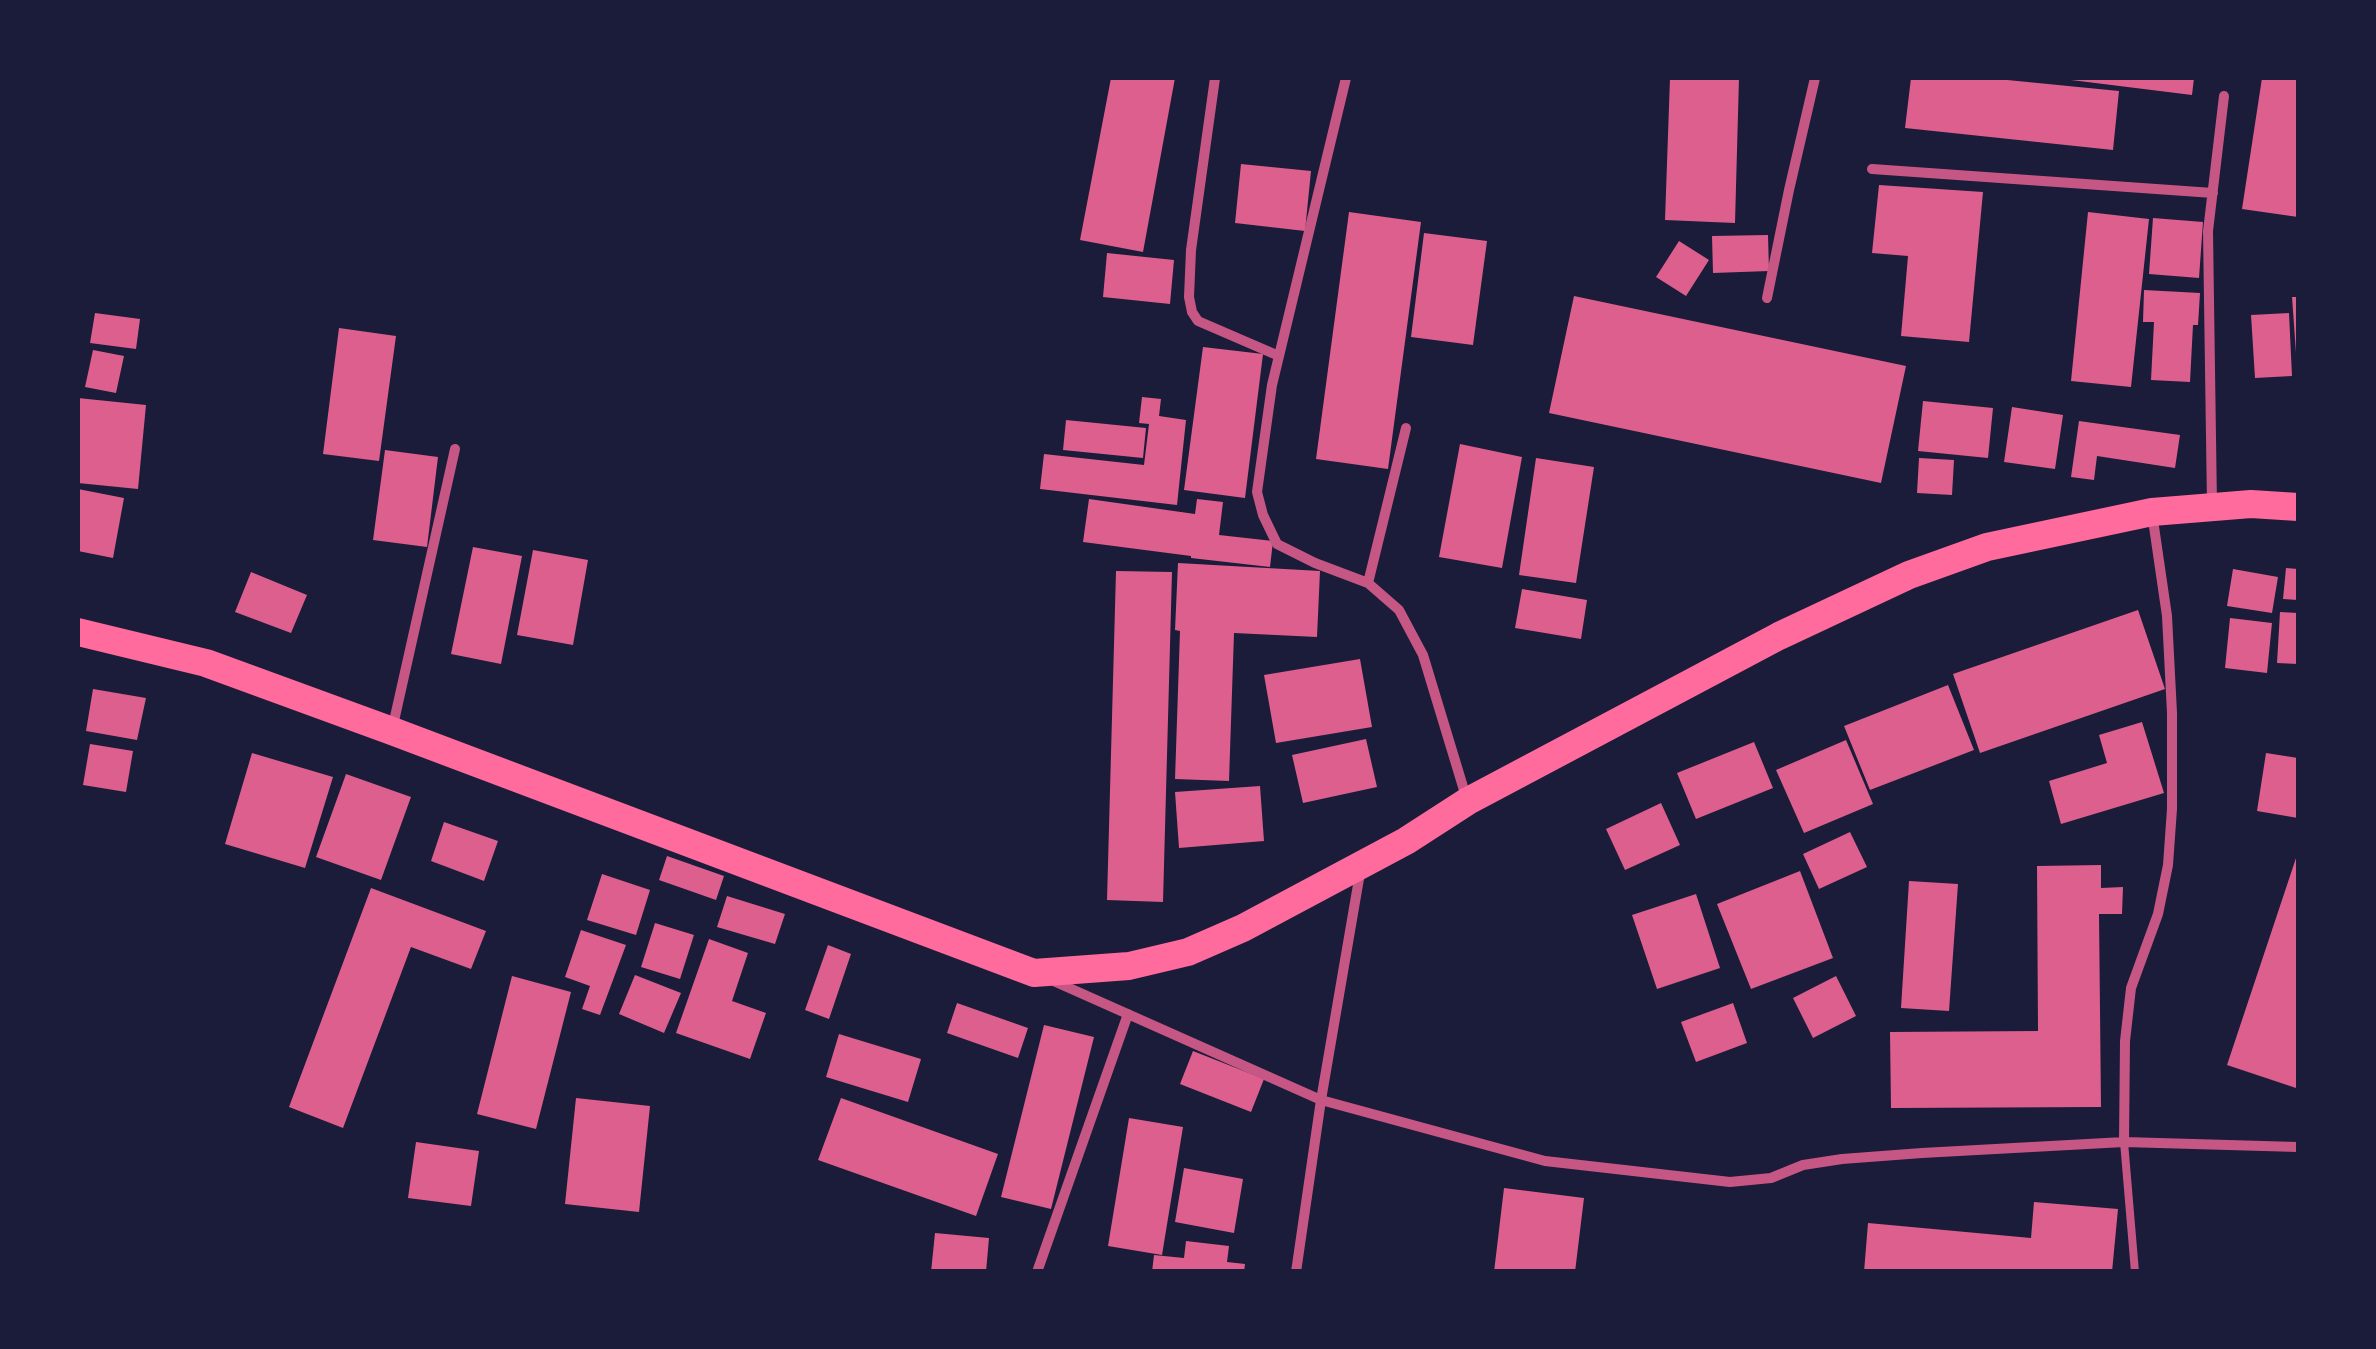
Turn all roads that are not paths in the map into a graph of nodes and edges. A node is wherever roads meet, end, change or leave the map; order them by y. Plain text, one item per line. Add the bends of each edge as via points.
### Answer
1 (1215, 78) edge
2 (1346, 78) edge
3 (1815, 78) edge
4 (2224, 96) dead end
5 (1872, 168) dead end
6 (2213, 193) junction
7 (1767, 298) dead end
8 (1279, 356) junction
9 (1406, 428) dead end
10 (455, 450) dead end
11 (2212, 507) junction
12 (2298, 507) edge
13 (2152, 512) junction
14 (1368, 583) junction
15 (78, 632) edge
16 (392, 731) junction
17 (1468, 801) junction
18 (1361, 866) junction
19 (1034, 973) junction
20 (1128, 1014) junction
21 (1322, 1100) junction
22 (2124, 1142) junction
23 (2298, 1147) edge
24 (1037, 1272) edge
25 (1296, 1272) edge
26 (2135, 1272) edge

1 - 8 street via 1191,250 1192,312 1198,321
2 - 8 street
3 - 7 street
4 - 6 street
5 - 6 street
6 - 11 street
8 - 14 street via 1257,492 1263,515 1278,544
9 - 14 street
10 - 16 street
11 - 12 highway
11 - 13 highway
13 - 17 highway via 1987,547 1910,575 1779,636
13 - 22 street via 2167,616 2172,809 2158,914 2130,988
14 - 17 street via 1399,610 1423,655
15 - 16 highway via 206,664
16 - 19 highway
17 - 18 highway
18 - 19 highway via 1188,952 1129,966
18 - 21 street
19 - 20 street
20 - 21 street
20 - 24 street
21 - 22 street via 1545,1161 1730,1182 1842,1159
21 - 25 street
22 - 23 street
22 - 26 lane

